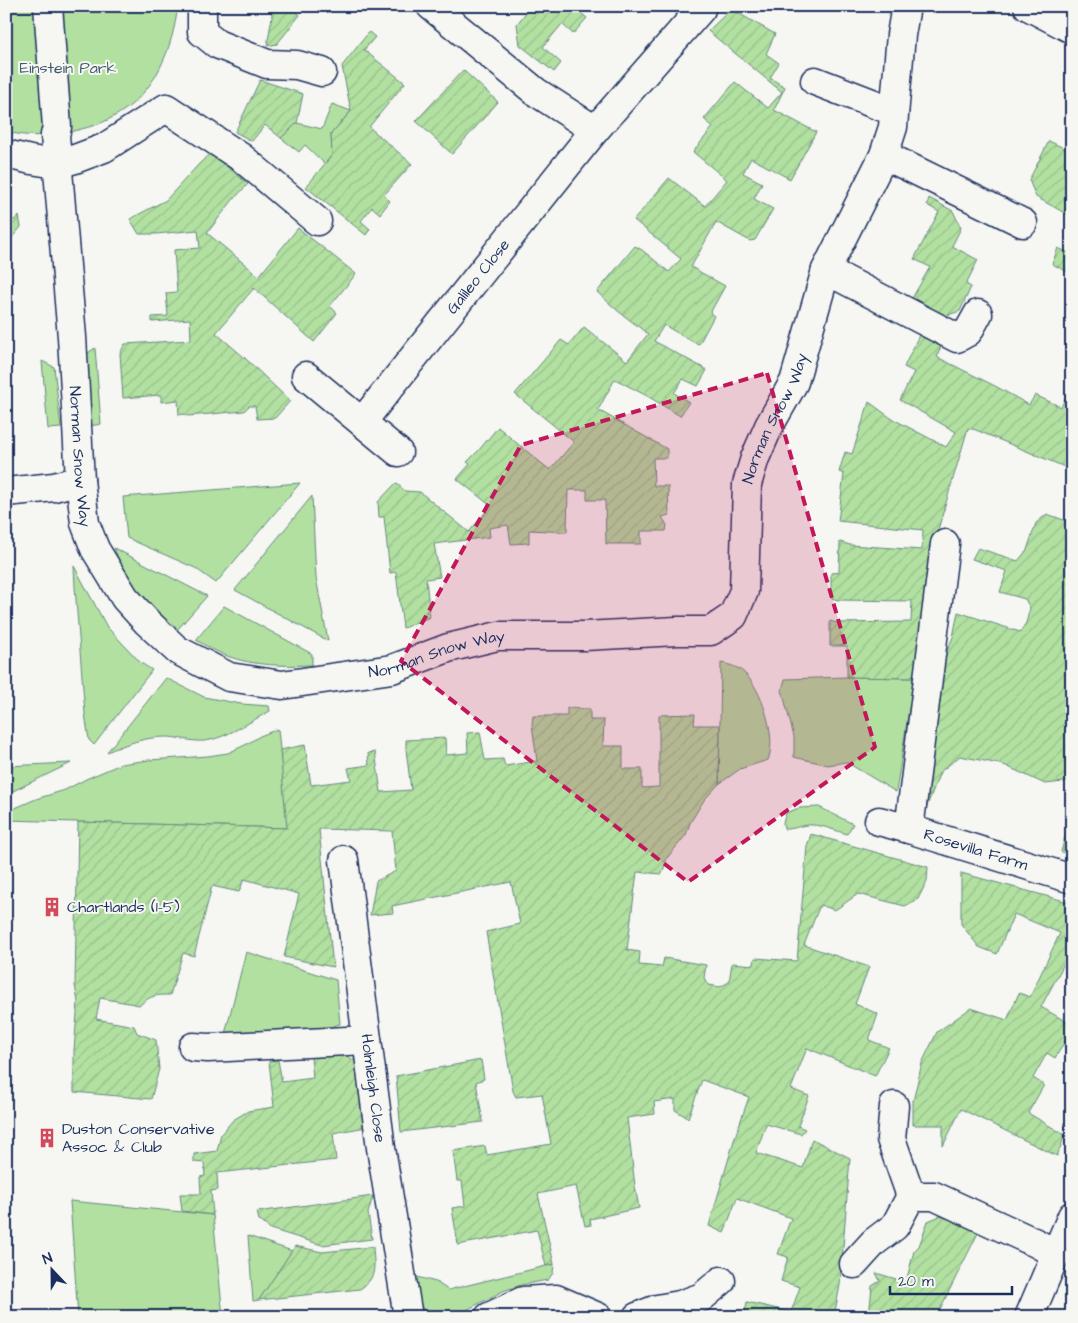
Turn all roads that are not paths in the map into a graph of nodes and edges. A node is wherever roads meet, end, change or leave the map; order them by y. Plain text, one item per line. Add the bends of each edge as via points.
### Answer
1 (48, 6) edge
2 (202, 6) edge
3 (431, 6) edge
4 (906, 6) edge
5 (1028, 6) edge
6 (701, 9) dead end
7 (1072, 29) edge
8 (322, 72) dead end
9 (815, 81) dead end
10 (894, 111) junction
11 (595, 130) junction
12 (6, 154) edge
13 (884, 155) junction
14 (57, 164) junction
15 (317, 221) dead end
16 (1023, 223) dead end
17 (826, 270) junction
18 (978, 314) dead end
19 (306, 376) dead end
20 (362, 422) junction
21 (398, 452) dead end
22 (80, 480) junction
23 (6, 492) edge
24 (945, 544) dead end
25 (879, 821) dead end
26 (909, 829) junction
27 (344, 860) dead end
28 (1072, 879) edge
29 (367, 1040) junction
30 (192, 1047) dead end
31 (894, 1106) dead end
32 (910, 1196) junction
33 (1072, 1216) edge
34 (1056, 1254) junction
35 (854, 1264) dead end
36 (721, 1281) dead end
37 (408, 1317) edge
38 (489, 1317) edge
39 (598, 1317) edge
40 (637, 1317) edge
41 (1029, 1317) edge

1 - 14 street, Norman Snow Way
2 - 8 street via 202,32 217,44 267,64 297,65
3 - 11 street via 536,92
4 - 10 street, Norman Snow Way
5 - 7 street
6 - 11 street, Galileo Close
9 - 10 street
10 - 13 street, Norman Snow Way via 893,127
11 - 20 street, Galileo Close
12 - 14 street
13 - 16 street
13 - 17 street, Norman Snow Way
14 - 15 street via 104,148 166,108 242,158
14 - 22 street, Norman Snow Way
17 - 18 street via 957,338 968,332
17 - 22 street, Norman Snow Way via 794,382 769,426 747,484 744,590 733,616 711,631 498,636 448,648 392,669 282,685 229,677 178,650 124,598 92,542 85,523
19 - 20 street
20 - 21 street
22 - 23 street via 54,487
24 - 26 street
25 - 26 street, Rosevilla Farm
26 - 28 street, Rosevilla Farm
27 - 29 street, Holmleigh Close
29 - 30 street
29 - 37 street, Holmleigh Close
31 - 32 street via 891,1139
32 - 34 street via 934,1196
32 - 35 street via 895,1226 874,1242
33 - 34 street
34 - 41 street
36 - 40 street via 702,1297
38 - 39 street via 523,1301 556,1299

